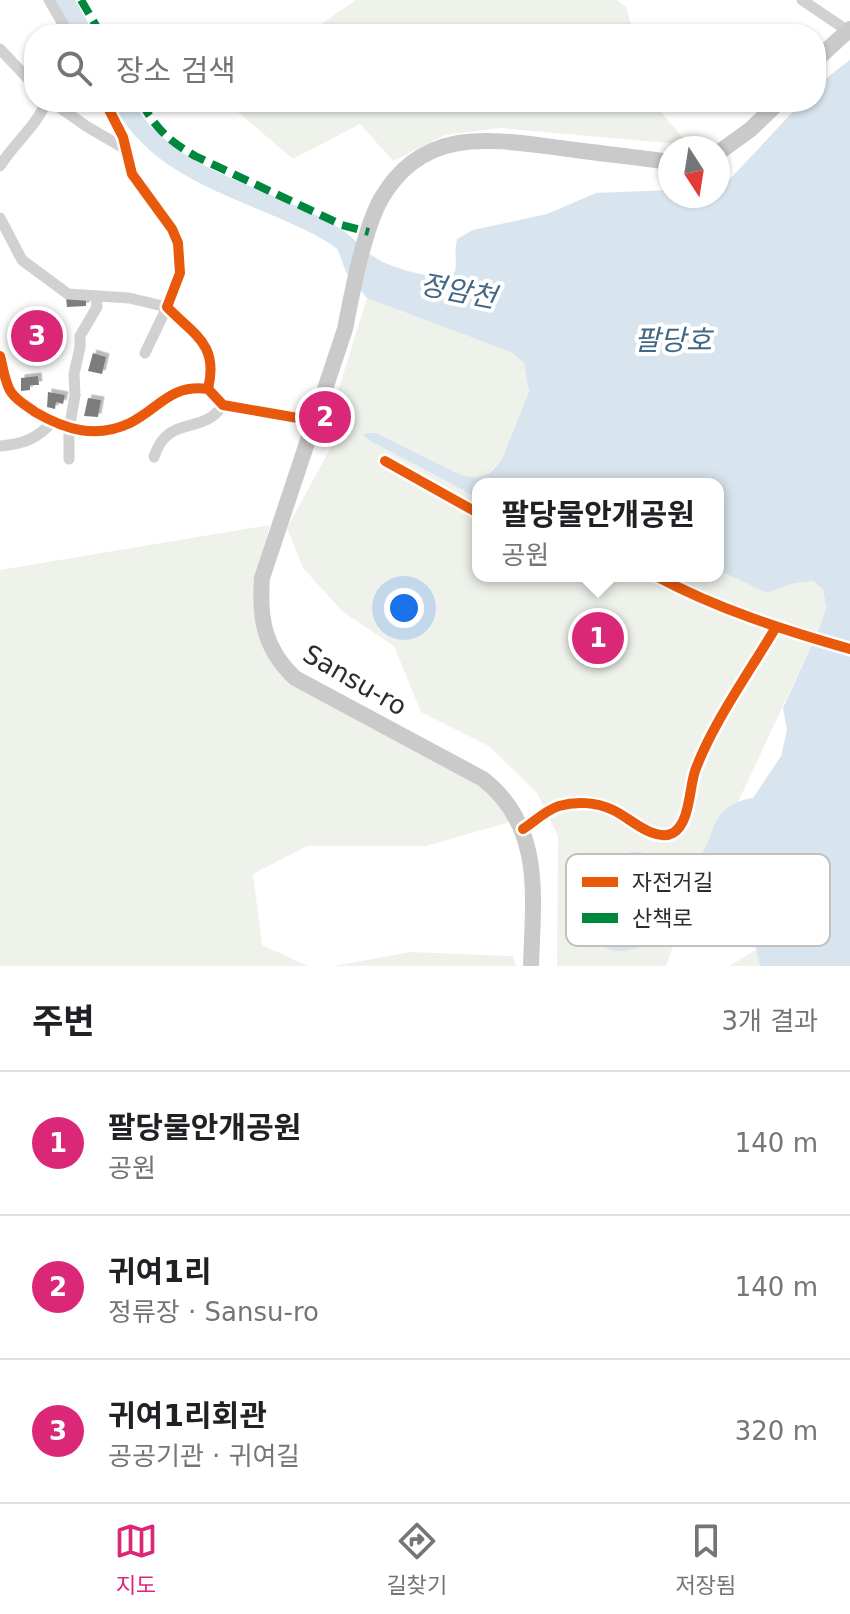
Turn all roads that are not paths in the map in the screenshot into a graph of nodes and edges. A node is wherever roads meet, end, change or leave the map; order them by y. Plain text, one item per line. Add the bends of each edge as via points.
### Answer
1 (49, 0) edge
2 (805, 1) edge
3 (63, 24) edge
4 (849, 30) edge
5 (826, 48) edge
6 (0, 49) edge
7 (24, 74) edge
8 (43, 112) edge
9 (64, 112) edge
10 (110, 112) edge
11 (769, 112) edge
12 (730, 144) edge
13 (127, 150) junction
14 (658, 160) edge
15 (0, 166) edge
16 (0, 218) edge
17 (96, 296) junction
18 (167, 307) junction
19 (145, 353) dead end
20 (0, 356) edge
21 (208, 389) junction
22 (5, 392) edge
23 (223, 405) junction
24 (315, 421) junction
25 (52, 422) junction
26 (69, 430) junction
27 (0, 446) edge
28 (154, 457) dead end
29 (69, 459) dead end
30 (531, 966) edge

1 - 3 street
2 - 4 street
4 - 5 main road
6 - 7 street
8 - 15 street
9 - 13 street
10 - 13 street
11 - 12 main road
13 - 18 street via 132,174 178,243 180,273
14 - 24 main road, Sansu-ro via 495,139 445,145 404,168 381,199
16 - 17 street via 22,260 68,294
17 - 18 street
17 - 26 street via 97,307 80,336
18 - 19 street
18 - 21 street via 206,346
20 - 22 street
21 - 23 street
21 - 26 street via 183,389 113,428
22 - 25 street
23 - 24 street
23 - 28 street via 216,416 165,435
24 - 30 main road, Sansu-ro via 262,578 261,615 270,649 282,666 313,689 501,793 523,829 529,855
25 - 26 street
25 - 27 street via 34,439
26 - 29 street

